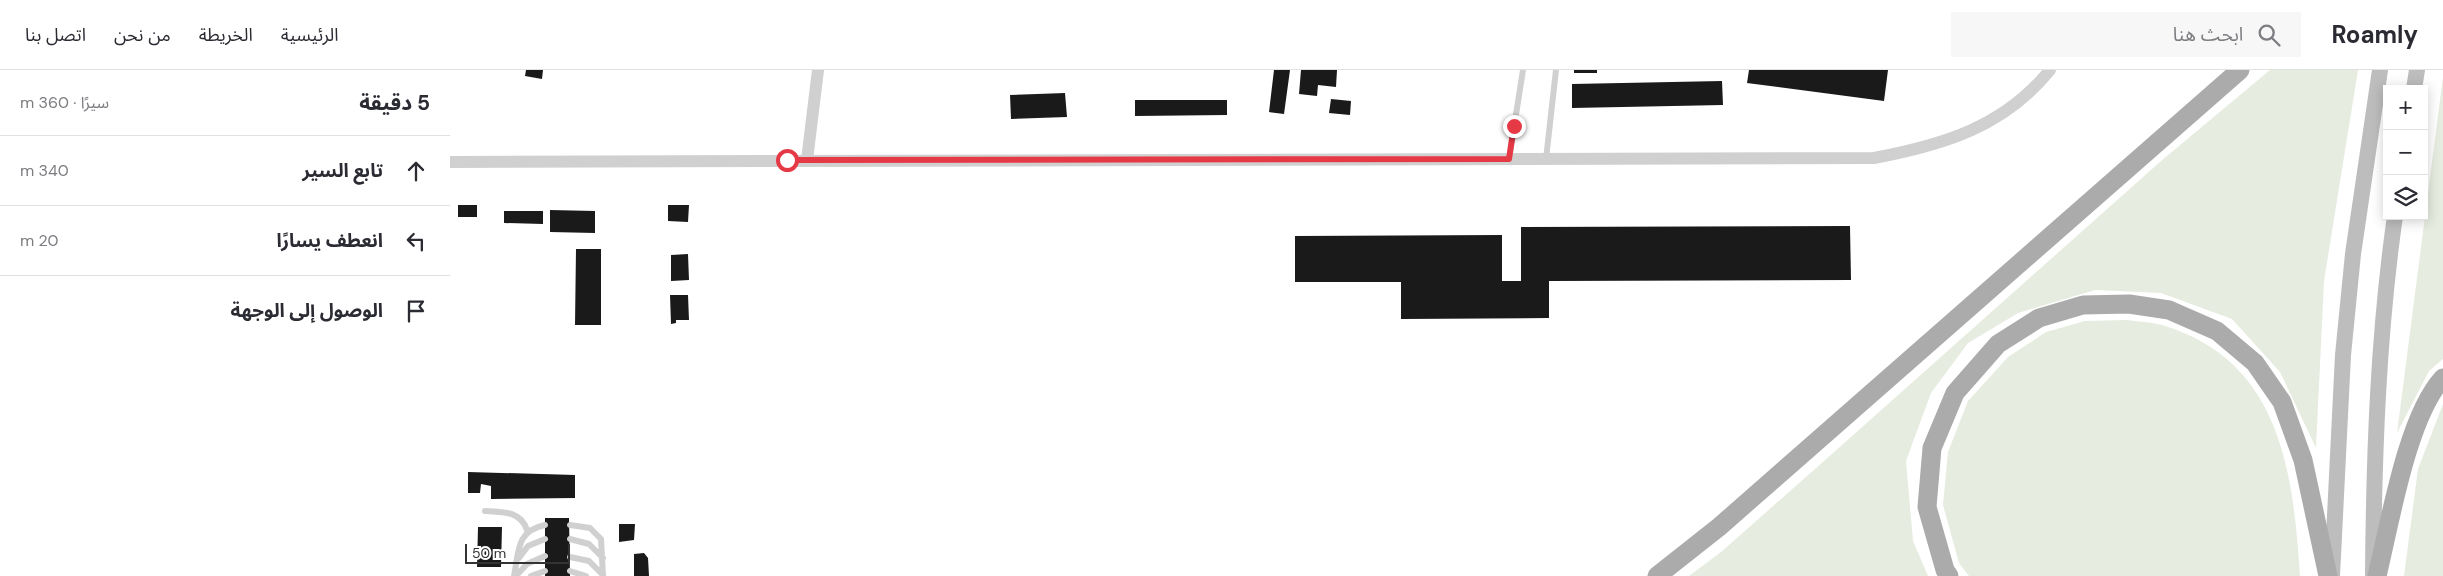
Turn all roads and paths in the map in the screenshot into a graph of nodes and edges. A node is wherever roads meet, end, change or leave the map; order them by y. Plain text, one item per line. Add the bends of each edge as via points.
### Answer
1 (818, 70) edge
2 (1524, 70) edge
3 (1556, 70) edge
4 (2050, 70) edge
5 (2240, 70) edge
6 (2380, 70) edge
7 (2417, 70) edge
8 (2415, 85) edge
9 (1509, 159) junction
10 (1546, 159) junction
11 (807, 160) junction
12 (450, 162) edge
13 (2394, 220) edge
14 (2443, 378) edge
15 (485, 510) dead end
16 (545, 525) dead end
17 (570, 525) dead end
18 (527, 530) junction
19 (545, 539) dead end
20 (570, 539) dead end
21 (545, 556) dead end
22 (570, 557) dead end
23 (518, 559) junction
24 (603, 560) junction
25 (545, 571) dead end
26 (570, 571) dead end
27 (515, 576) edge
28 (531, 576) edge
29 (586, 576) edge
30 (603, 576) edge
31 (1657, 576) edge
32 (1949, 576) edge
33 (2328, 576) edge
34 (2332, 576) edge
35 (2372, 576) edge
36 (2377, 576) edge

1 - 11 street
2 - 9 lane
3 - 10 lane
4 - 10 street via 2040,83 2006,111 1962,136 1918,150 1874,158
5 - 31 main road via 1719,527
6 - 34 street via 2342,355
7 - 8 street
9 - 10 street
9 - 11 street
11 - 12 street
13 - 35 street via 2375,435
14 - 36 main road via 2433,389 2414,433
15 - 18 lane via 515,514
16 - 18 lane
17 - 24 lane via 597,532 603,546
18 - 23 lane
19 - 23 lane via 528,546
20 - 24 lane via 589,544
21 - 27 lane via 527,564
22 - 30 lane via 589,561
23 - 27 lane
24 - 30 lane
25 - 28 lane
26 - 29 lane
32 - 33 main road via 1927,507 1932,448 1955,393 1998,344 2039,318 2083,305 2120,304 2169,310 2218,331 2255,363 2282,402 2303,460

